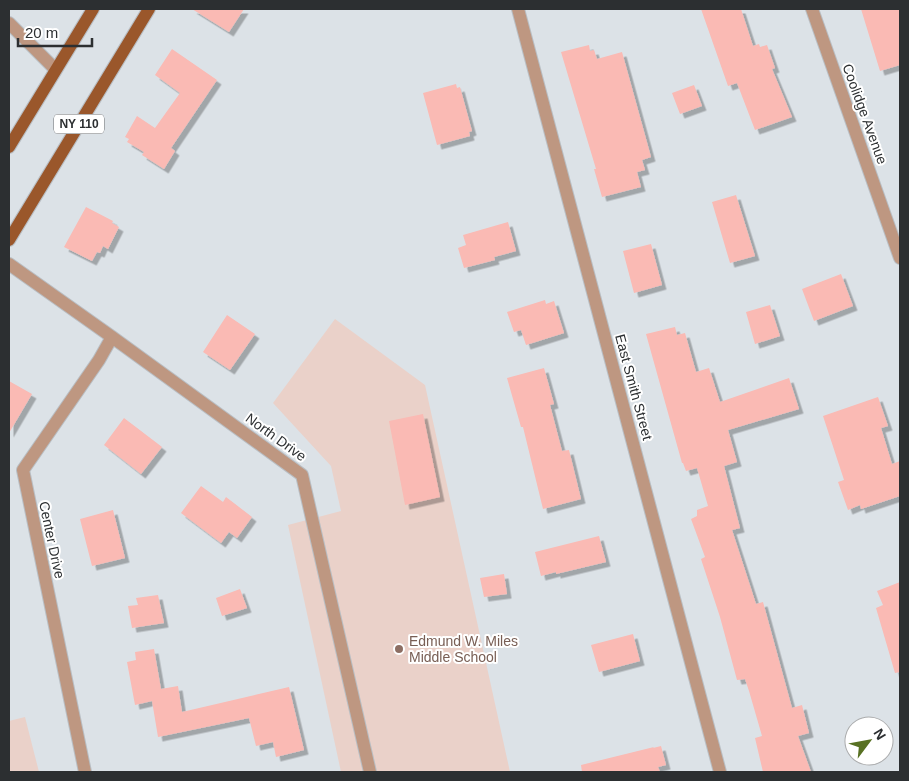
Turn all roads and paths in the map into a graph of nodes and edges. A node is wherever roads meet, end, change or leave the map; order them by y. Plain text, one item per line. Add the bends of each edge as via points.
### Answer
1 (93, 9) edge
2 (149, 9) edge
3 (518, 9) edge
4 (812, 9) edge
5 (9, 23) edge
6 (55, 69) junction
7 (9, 147) edge
8 (9, 240) edge
9 (900, 258) edge
10 (9, 264) edge
11 (112, 337) junction
12 (85, 772) edge
13 (370, 772) edge
14 (720, 772) edge

1 - 6 main road
2 - 8 main road, NY 110
3 - 14 street, East Smith Street
4 - 9 street, Coolidge Avenue
5 - 6 street
6 - 7 main road
10 - 11 street, North Drive
11 - 12 street, Center Drive via 23,470
11 - 13 street, North Drive via 302,475

